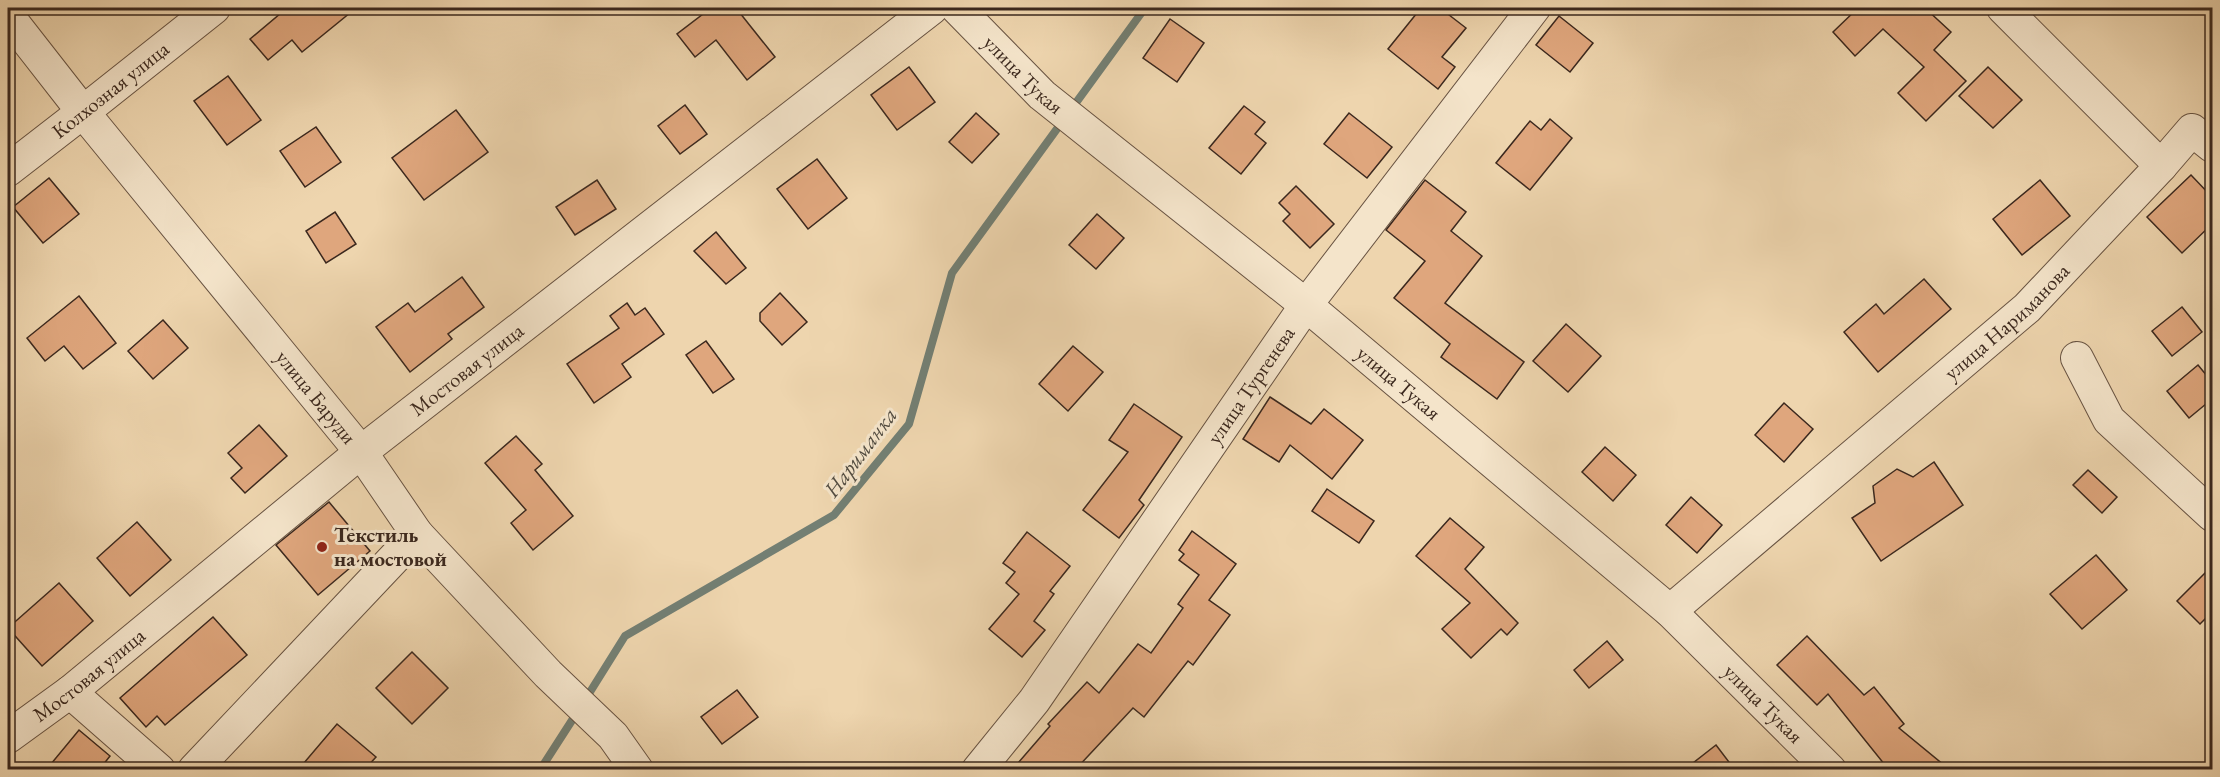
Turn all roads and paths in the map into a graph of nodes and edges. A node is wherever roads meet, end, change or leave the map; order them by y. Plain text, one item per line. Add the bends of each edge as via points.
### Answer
1 (214, 8) edge
2 (932, 8) edge
3 (957, 8) edge
4 (1534, 8) edge
5 (2003, 8) edge
6 (8, 15) edge
7 (83, 112) junction
8 (2212, 146) edge
9 (2161, 166) junction
10 (8, 170) edge
11 (1306, 304) junction
12 (2077, 358) dead end
13 (361, 452) junction
14 (2212, 515) edge
15 (417, 534) junction
16 (1670, 611) junction
17 (70, 692) junction
18 (8, 737) edge
19 (159, 770) edge
20 (194, 770) edge
21 (636, 770) edge
22 (978, 770) edge
23 (1830, 770) edge

1 - 7 street, Колхозная улица
2 - 13 street, Мостовая улица
3 - 11 street, улица Тукая via 1042,95
4 - 11 street, улица Тургенева
5 - 9 street
6 - 7 street, улица Баруди
7 - 10 street, Колхозная улица
7 - 13 street, улица Баруди
8 - 9 street, улица Нариманова via 2192,130
9 - 16 street, улица Нариманова via 2027,308
11 - 16 street, улица Тукая
11 - 22 street, улица Тургенева via 1034,702
12 - 14 street via 2109,420
13 - 15 street, улица Баруди
13 - 17 street, Мостовая улица
15 - 20 street
15 - 21 street, улица Баруди via 548,674 613,736
16 - 23 street, улица Тукая
17 - 18 street, Мостовая улица
17 - 19 street

